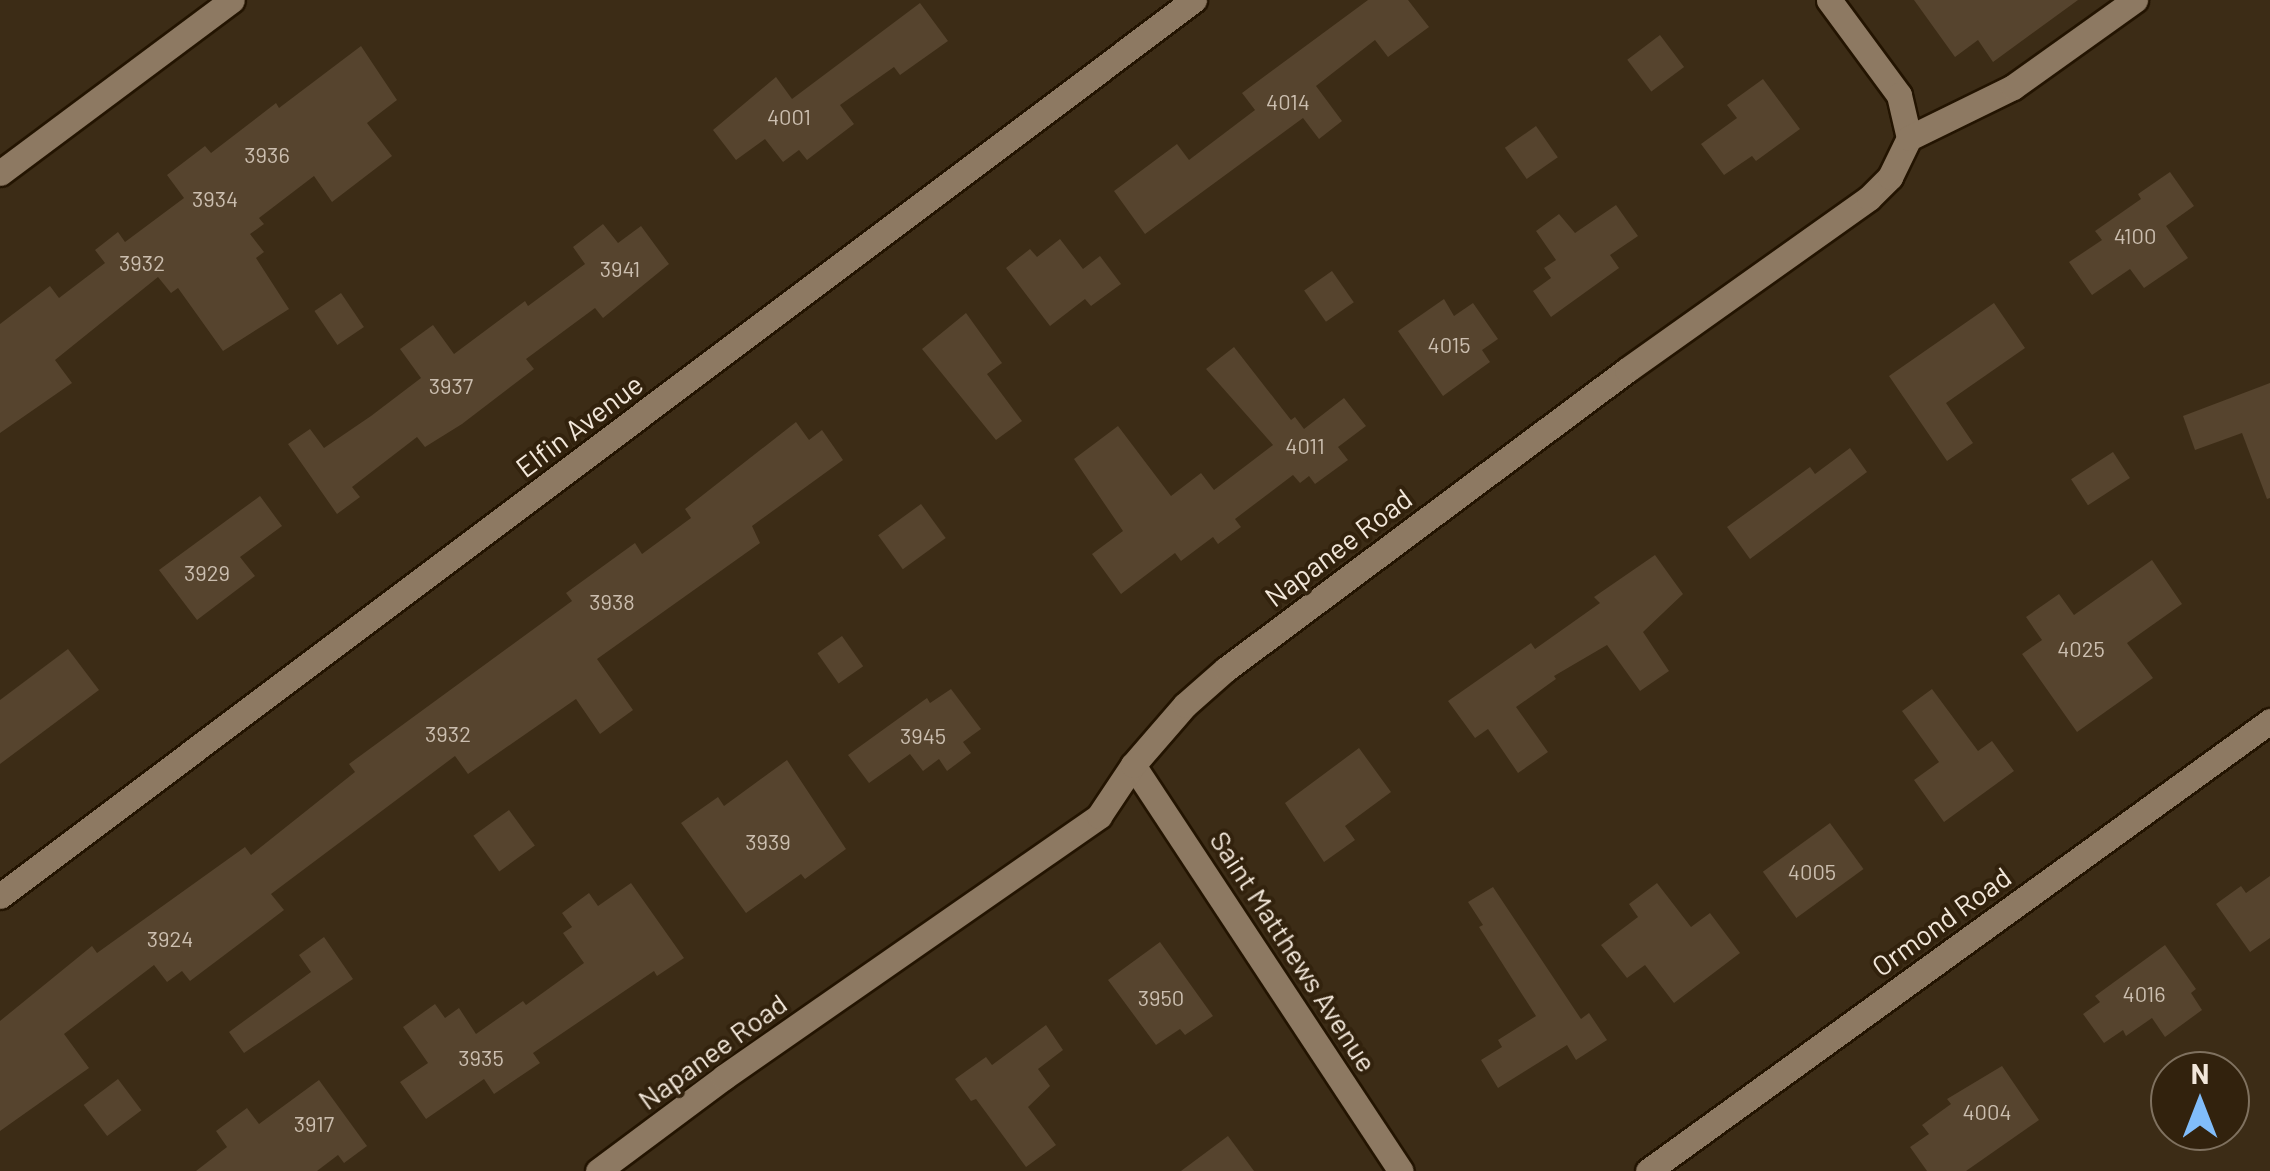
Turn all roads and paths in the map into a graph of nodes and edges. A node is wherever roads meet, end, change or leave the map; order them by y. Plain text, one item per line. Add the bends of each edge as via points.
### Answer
1 (232, 0) edge
2 (1194, 0) edge
3 (1829, 0) edge
4 (2134, 0) edge
5 (1909, 138) junction
6 (0, 173) edge
7 (2270, 721) edge
8 (1134, 766) junction
9 (0, 896) edge
10 (598, 1171) edge
11 (1401, 1171) edge
12 (1648, 1171) edge

1 - 6 street
2 - 9 street, Elfin Avenue
3 - 5 street via 1898,95
4 - 5 street via 2012,87
5 - 8 street, Napanee Road via 1890,177 1869,198 1226,669
7 - 12 street, Ormond Road
8 - 10 street, Napanee Road via 1099,816
8 - 11 street, Saint Matthews Avenue

